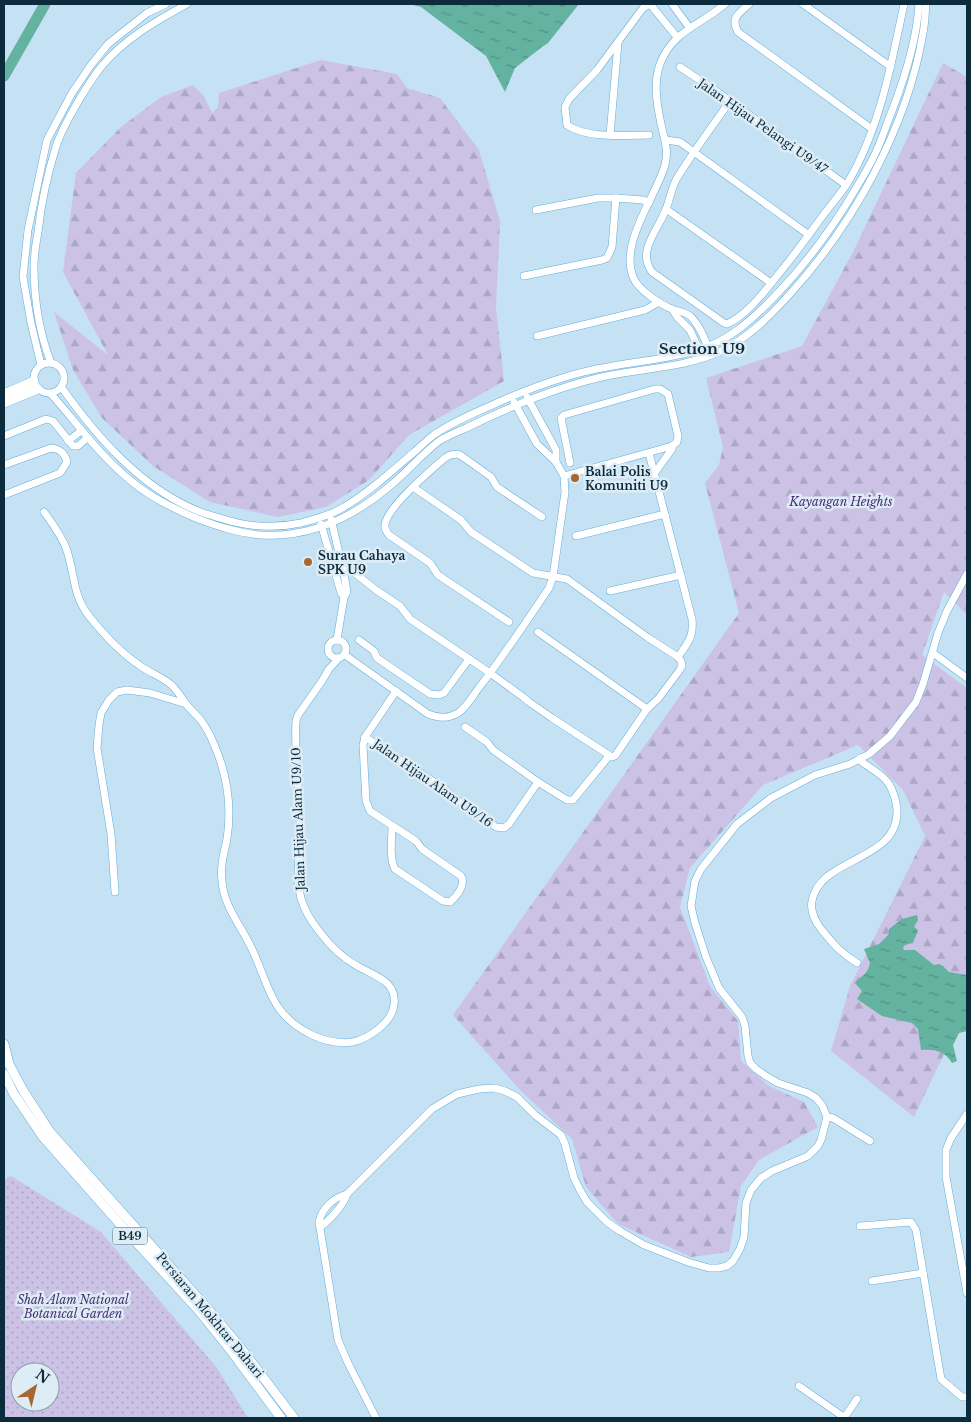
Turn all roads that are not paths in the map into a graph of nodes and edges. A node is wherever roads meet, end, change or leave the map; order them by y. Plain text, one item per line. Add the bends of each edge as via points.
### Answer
1 (166, 4) edge
2 (187, 4) edge
3 (650, 4) edge
4 (672, 4) edge
5 (725, 4) edge
6 (749, 4) edge
7 (803, 4) edge
8 (904, 4) edge
9 (919, 4) edge
10 (926, 4) edge
11 (689, 27) junction
12 (677, 37) junction
13 (618, 42) junction
14 (680, 67) dead end
15 (891, 67) junction
16 (730, 101) junction
17 (872, 129) junction
18 (610, 135) junction
19 (649, 135) dead end
20 (666, 140) junction
21 (695, 153) junction
22 (846, 184) junction
23 (616, 198) junction
24 (649, 203) junction
25 (666, 209) junction
26 (536, 210) dead end
27 (809, 234) junction
28 (524, 276) dead end
29 (771, 283) junction
30 (659, 302) junction
31 (672, 309) junction
32 (701, 334) junction
33 (537, 336) dead end
34 (694, 338) junction
35 (718, 342) junction
36 (707, 346) junction
37 (699, 350) junction
38 (684, 353) junction
39 (711, 355) junction
40 (703, 358) junction
41 (51, 363) junction
42 (42, 365) junction
43 (36, 385) junction
44 (62, 388) junction
45 (524, 392) junction
46 (4, 394) edge
47 (50, 394) junction
48 (510, 397) junction
49 (529, 400) junction
50 (4, 403) edge
51 (515, 405) junction
52 (81, 431) junction
53 (4, 436) edge
54 (88, 438) junction
55 (68, 441) junction
56 (672, 446) junction
57 (649, 453) junction
58 (556, 462) junction
59 (570, 464) dead end
60 (4, 465) edge
61 (654, 474) junction
62 (564, 476) junction
63 (413, 486) junction
64 (4, 495) edge
65 (44, 512) dead end
66 (329, 514) junction
67 (665, 514) junction
68 (542, 517) dead end
69 (319, 518) junction
70 (332, 522) junction
71 (322, 526) junction
72 (576, 536) dead end
73 (356, 574) dead end
74 (967, 574) edge
75 (681, 575) junction
76 (553, 577) junction
77 (610, 591) dead end
78 (344, 597) junction
79 (509, 622) dead end
80 (538, 632) dead end
81 (337, 640) junction
82 (360, 640) dead end
83 (329, 652) junction
84 (933, 653) junction
85 (342, 657) junction
86 (678, 657) junction
87 (469, 659) junction
88 (329, 668) junction
89 (490, 673) junction
90 (967, 678) edge
91 (396, 691) junction
92 (186, 704) junction
93 (647, 709) junction
94 (465, 727) dead end
95 (365, 737) junction
96 (611, 756) junction
97 (860, 758) junction
98 (538, 782) junction
99 (392, 826) junction
100 (114, 892) dead end
101 (856, 963) dead end
102 (4, 1044) edge
103 (4, 1074) edge
104 (967, 1114) edge
105 (827, 1117) junction
106 (870, 1141) dead end
107 (860, 1226) dead end
108 (923, 1273) junction
109 (872, 1281) dead end
110 (967, 1293) edge
111 (799, 1386) dead end
112 (967, 1397) edge
113 (857, 1399) dead end
114 (281, 1418) edge
115 (294, 1418) edge
116 (376, 1418) edge
117 (844, 1418) edge

1 - 42 street via 147,13 108,44 72,93 47,140 28,230 23,277
2 - 41 street via 150,24 116,51 101,68 55,148 40,216 34,264 36,300
3 - 12 street
3 - 13 street via 643,8
4 - 11 street
5 - 11 street via 714,14
6 - 17 street via 735,18 738,32
7 - 15 street
8 - 15 street
9 - 35 street via 904,80 875,154 843,211 813,254 784,287 756,315
10 - 39 street via 924,32 913,80 897,124 852,212 820,260 777,308 747,335
11 - 12 street
12 - 20 street via 660,64 656,78 661,125
13 - 18 street
13 - 18 street via 565,107 567,124 572,128 585,133
14 - 16 street, Jalan Hijau Pelangi U9/47
15 - 17 street
16 - 21 street
16 - 22 street, Jalan Hijau Pelangi U9/47
17 - 22 street
18 - 19 street
20 - 21 street via 680,142
20 - 24 street via 665,165
21 - 25 street via 676,180
21 - 27 street
22 - 27 street
23 - 24 street
23 - 26 street via 598,198
23 - 28 street via 612,247 607,258
24 - 30 street via 633,239 631,270 641,289
25 - 29 street
25 - 29 street via 649,243 647,261 652,272 724,323 730,323 742,314
27 - 29 street
30 - 31 street
30 - 33 street via 645,310
31 - 32 street via 690,316
31 - 34 street
32 - 35 street
32 - 36 street
34 - 37 street
34 - 38 street
35 - 36 street
36 - 37 street
36 - 39 street
37 - 38 street
37 - 40 street
38 - 45 street via 604,367
39 - 40 street
40 - 49 street via 609,376
41 - 42 street
41 - 44 street via 64,372
42 - 43 street via 35,374
43 - 46 main road
43 - 47 street
43 - 50 main road
44 - 47 street
44 - 69 street via 90,426 118,456 160,491 198,512 244,525 267,527 290,526
45 - 48 street
45 - 49 street
47 - 52 street
48 - 51 street
48 - 66 street via 435,434 381,480 342,509
49 - 51 street
49 - 58 street via 556,450
51 - 58 street via 537,444
51 - 70 street via 441,440 389,487 346,517
52 - 54 street
52 - 55 street
53 - 55 street via 46,420 53,421
54 - 55 street via 76,447
54 - 71 street via 131,481 152,496 176,510 227,530 276,535 295,534
56 - 57 street
56 - 59 street via 678,436 668,394 655,389 564,415
56 - 61 street
57 - 61 street
57 - 62 street
58 - 62 street
60 - 64 street via 51,448 58,448 67,462 60,473
61 - 67 street
62 - 76 street via 565,492
63 - 68 street via 444,458 458,454 491,477 497,487
63 - 76 street via 461,520 471,532 533,573
63 - 79 street via 387,518 385,525 389,536 430,563 438,575
65 - 92 street, Jalan Hijau Alam U9/10 via 66,548 77,595 88,616 124,652 171,684
66 - 69 street
66 - 70 street
67 - 72 street
67 - 75 street
69 - 71 street
70 - 71 street
70 - 78 street via 347,592
71 - 78 street
73 - 87 street via 400,606 410,619
74 - 84 street via 947,611
75 - 77 street
75 - 86 street via 693,630
76 - 86 street via 567,580
76 - 89 street via 549,588
78 - 81 street
80 - 93 street
81 - 83 street via 330,643
81 - 85 street via 346,646
82 - 87 street via 374,651 377,658 430,694 444,693
83 - 85 street via 333,657
83 - 88 street
84 - 90 street
84 - 97 street via 913,708 890,736
85 - 88 street, Jalan Hijau Alam U9/10
85 - 91 street via 348,656
86 - 93 street via 682,662 679,672
87 - 89 street
88 - 92 street, Jalan Hijau Alam U9/10 via 296,721 300,826 298,887 301,901 324,939 350,962 380,977 394,995 391,1016 365,1038 354,1041 327,1041 303,1030 291,1022 272,999 253,950 224,895 222,863 230,806 225,775 213,741
89 - 91 street via 458,713 446,717 428,714
89 - 96 street
91 - 95 street
92 - 100 street via 127,690 117,692 101,713 97,748 111,834
93 - 96 street via 615,756
94 - 98 street
95 - 98 street, Jalan Hijau Alam U9/16 via 496,827 504,828 509,824
95 - 99 street via 366,801 370,811
96 - 98 street via 573,800 567,800
97 - 101 street via 881,776 895,796 895,823 879,846 817,886 811,905 816,923 836,948
97 - 105 street via 814,775 771,798 737,824 701,869 695,881 691,906 712,974 742,1017 750,1063 772,1079 816,1098
99 - 99 street via 462,876 463,884 453,900 443,901 395,869
102 - 115 main road, Persiaran Mokhtar Dahari / B49 via 9,1064 50,1132 207,1308
103 - 114 main road, Persiaran Mokhtar Dahari / B49 via 43,1137 200,1312
104 - 110 street via 946,1150 946,1177
105 - 106 street
105 - 116 street via 821,1140 808,1156 772,1171 751,1190 746,1203 740,1250 727,1266 710,1268 644,1245 607,1222 580,1190 561,1136 517,1097 494,1088 480,1089 457,1094 432,1109 347,1194 343,1203 320,1227 338,1340
107 - 108 street via 911,1222 916,1230
108 - 109 street
108 - 112 street via 940,1380 962,1397
111 - 117 street
113 - 117 street

